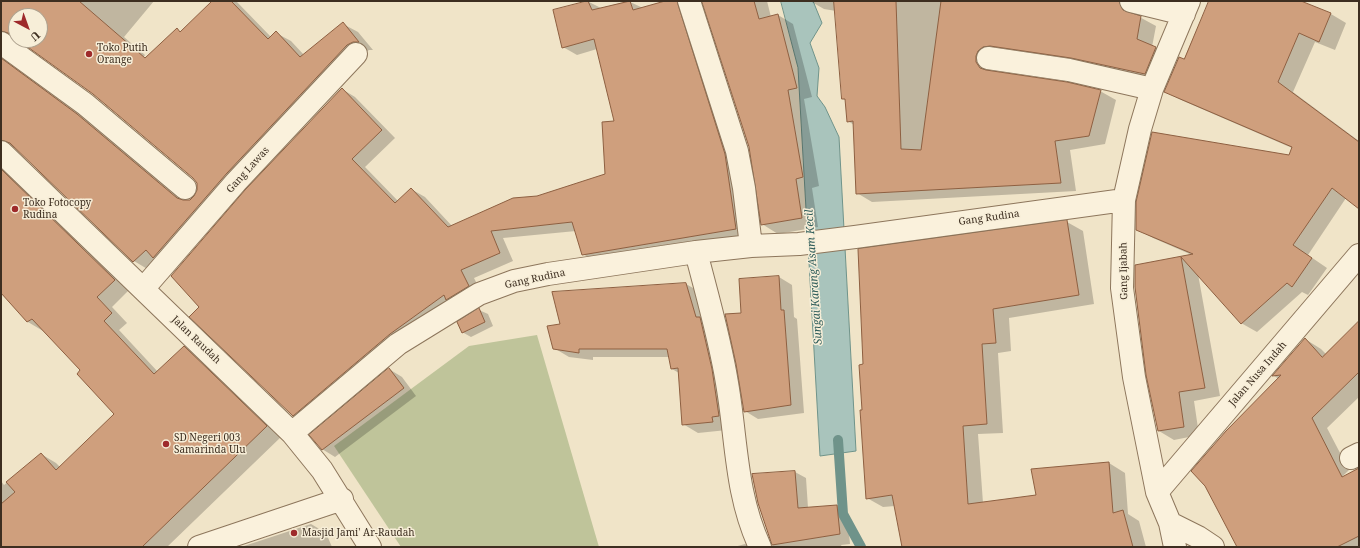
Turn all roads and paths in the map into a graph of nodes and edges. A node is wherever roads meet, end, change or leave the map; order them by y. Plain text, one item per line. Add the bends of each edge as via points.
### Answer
1 (689, 1) edge
2 (1132, 1) edge
3 (1187, 8) edge
4 (1, 43) edge
5 (356, 54) dead end
6 (988, 58) dead end
7 (1152, 89) junction
8 (1, 152) edge
9 (185, 188) dead end
10 (1124, 200) junction
11 (751, 246) junction
12 (696, 252) junction
13 (1359, 255) edge
14 (143, 289) junction
15 (292, 432) junction
16 (1157, 492) junction
17 (342, 499) junction
18 (1170, 523) junction
19 (199, 547) edge
20 (370, 547) edge
21 (760, 547) edge
22 (1175, 547) edge
23 (1213, 547) edge

1 - 11 street via 737,151
2 - 3 street
3 - 7 street, Gang Ijabah
4 - 9 street via 85,104
5 - 14 street, Gang Lawas via 236,182
6 - 7 street via 1069,70
7 - 10 street, Gang Ijabah
8 - 14 street, Jalan Raudah
10 - 11 street, Gang Rudina via 799,244
10 - 16 street, Gang Ijabah via 1122,288 1134,377
11 - 12 street, Gang Rudina
12 - 15 street, Gang Rudina via 548,274 514,281 479,294 398,344
12 - 21 street via 727,380 743,501
13 - 16 street, Jalan Nusa Indah
14 - 15 street, Jalan Raudah
15 - 17 street, Jalan Raudah
16 - 18 street, Gang Ijabah
17 - 19 street
17 - 20 street, Jalan Raudah
18 - 22 street, Gang Ijabah
18 - 23 street

